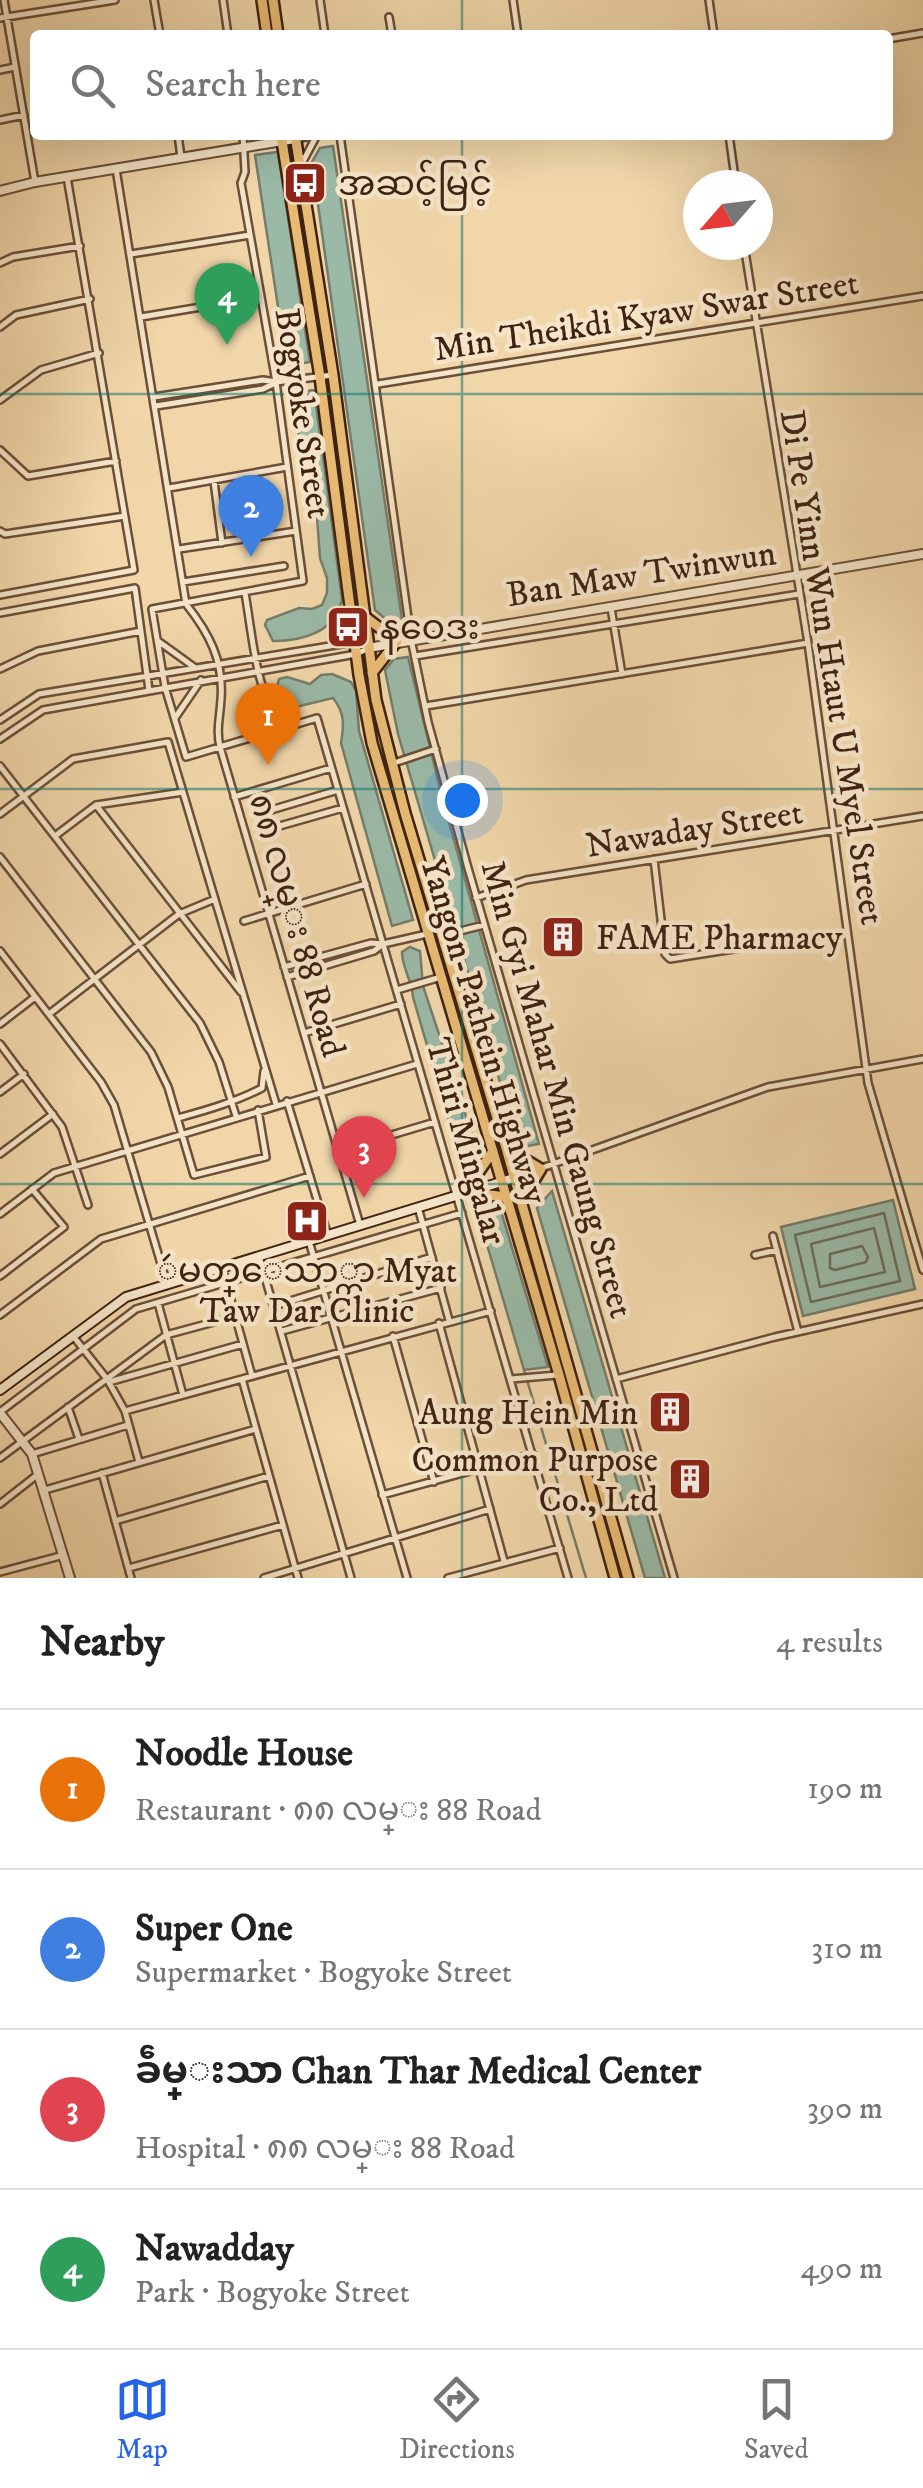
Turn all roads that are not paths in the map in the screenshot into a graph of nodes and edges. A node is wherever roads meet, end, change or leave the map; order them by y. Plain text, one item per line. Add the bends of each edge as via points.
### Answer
1 (4, 0) edge
2 (50, 0) edge
3 (114, 0) edge
4 (154, 0) edge
5 (223, 0) edge
6 (262, 0) edge
7 (273, 0) edge
8 (320, 0) edge
9 (513, 0) edge
10 (709, 0) edge
11 (105, 1) edge
12 (52, 10) junction
13 (389, 17) dead end
14 (4, 18) edge
15 (159, 30) edge
16 (227, 30) edge
17 (265, 30) edge
18 (277, 30) edge
19 (324, 30) edge
20 (391, 30) edge
21 (517, 30) edge
22 (713, 30) edge
23 (923, 33) edge
24 (893, 38) edge
25 (15, 68) junction
26 (0, 70) edge
27 (24, 115) junction
28 (0, 120) edge
29 (179, 140) edge
30 (243, 140) edge
31 (272, 140) edge
32 (281, 140) edge
33 (295, 140) edge
34 (314, 140) edge
35 (341, 140) edge
36 (730, 140) edge
37 (244, 146) junction
38 (182, 158) junction
39 (299, 167) junction
40 (116, 169) junction
41 (734, 170) edge
42 (68, 177) junction
43 (35, 182) junction
44 (0, 191) edge
45 (250, 234) junction
46 (80, 246) junction
47 (130, 254) junction
48 (746, 260) edge
49 (0, 263) edge
50 (923, 296) edge
51 (261, 298) junction
52 (90, 300) junction
53 (141, 317) junction
54 (755, 322) junction
55 (0, 327) edge
56 (100, 353) junction
57 (333, 375) junction
58 (320, 377) junction
59 (276, 382) junction
60 (377, 385) junction
61 (154, 397) junction
62 (0, 400) edge
63 (156, 406) junction
64 (0, 450) edge
65 (116, 462) junction
66 (287, 467) junction
67 (214, 480) junction
68 (169, 488) junction
69 (125, 516) junction
70 (0, 531) edge
71 (296, 531) junction
72 (222, 542) junction
73 (178, 550) junction
74 (923, 554) edge
75 (284, 566) dead end
76 (796, 575) junction
77 (183, 582) junction
78 (245, 592) junction
79 (799, 594) junction
80 (0, 595) edge
81 (186, 604) junction
82 (610, 605) junction
83 (0, 613) edge
84 (364, 616) junction
85 (614, 624) junction
86 (142, 631) junction
87 (411, 639) junction
88 (158, 641) junction
89 (397, 641) junction
90 (354, 642) junction
91 (808, 643) junction
92 (368, 648) junction
93 (356, 654) junction
94 (414, 656) junction
95 (256, 658) junction
96 (220, 664) junction
97 (0, 668) edge
98 (196, 668) junction
99 (258, 670) junction
100 (372, 673) junction
101 (163, 674) junction
102 (622, 674) junction
103 (146, 676) junction
104 (222, 676) junction
105 (201, 680) junction
106 (166, 686) junction
107 (149, 690) junction
108 (425, 706) junction
109 (174, 718) junction
110 (0, 720) edge
111 (280, 728) junction
112 (0, 738) edge
113 (220, 747) junction
114 (434, 750) junction
115 (392, 764) junction
116 (0, 766) edge
117 (332, 768) junction
118 (338, 790) junction
119 (183, 792) junction
120 (24, 796) junction
121 (234, 797) junction
122 (96, 805) junction
123 (343, 808) junction
124 (0, 814) edge
125 (923, 816) edge
126 (835, 831) junction
127 (55, 836) junction
128 (0, 856) edge
129 (654, 859) junction
130 (366, 884) junction
131 (476, 898) junction
132 (216, 899) junction
133 (179, 914) junction
134 (268, 914) junction
135 (244, 921) dead end
136 (482, 925) junction
137 (427, 934) junction
138 (441, 936) junction
139 (383, 944) junction
140 (139, 946) junction
141 (740, 948) dead end
142 (0, 952) edge
143 (330, 954) junction
144 (334, 963) junction
145 (284, 967) junction
146 (287, 977) junction
147 (440, 977) junction
148 (96, 979) junction
149 (397, 990) junction
150 (243, 995) junction
151 (36, 997) junction
152 (401, 1004) junction
153 (49, 1014) junction
154 (0, 1024) edge
155 (304, 1033) junction
156 (0, 1044) edge
157 (923, 1060) edge
158 (264, 1064) junction
159 (418, 1064) junction
160 (866, 1069) junction
161 (24, 1074) junction
162 (320, 1091) junction
163 (0, 1092) edge
164 (288, 1101) junction
165 (232, 1103) junction
166 (276, 1104) junction
167 (258, 1110) junction
168 (53, 1114) junction
169 (236, 1116) junction
170 (178, 1118) junction
171 (436, 1122) junction
172 (183, 1133) junction
173 (506, 1148) junction
174 (127, 1150) junction
175 (338, 1151) junction
176 (494, 1152) junction
177 (0, 1154) edge
178 (554, 1165) junction
179 (76, 1168) junction
180 (540, 1168) junction
181 (310, 1176) junction
182 (514, 1178) junction
183 (502, 1182) junction
184 (32, 1189) junction
185 (461, 1193) junction
186 (506, 1197) junction
187 (520, 1202) junction
188 (88, 1205) dead end
189 (418, 1208) junction
190 (462, 1213) junction
191 (0, 1214) edge
192 (422, 1224) junction
193 (150, 1226) junction
194 (360, 1226) junction
195 (328, 1236) junction
196 (773, 1236) dead end
197 (310, 1242) junction
198 (777, 1250) junction
199 (755, 1255) dead end
200 (259, 1256) junction
201 (314, 1257) junction
202 (432, 1257) junction
203 (222, 1267) junction
204 (923, 1270) edge
205 (264, 1271) junction
206 (0, 1276) edge
207 (227, 1282) junction
208 (167, 1284) junction
209 (441, 1288) junction
210 (324, 1291) junction
211 (158, 1303) junction
212 (923, 1304) edge
213 (274, 1306) junction
214 (491, 1312) junction
215 (0, 1315) edge
216 (236, 1316) junction
217 (331, 1318) junction
218 (449, 1321) junction
219 (439, 1324) junction
220 (282, 1331) junction
221 (798, 1332) junction
222 (166, 1335) junction
223 (73, 1336) junction
224 (393, 1336) junction
225 (244, 1344) junction
226 (83, 1348) junction
227 (340, 1350) junction
228 (174, 1364) junction
229 (292, 1365) junction
230 (559, 1374) junction
231 (252, 1376) junction
232 (242, 1378) junction
233 (511, 1379) junction
234 (616, 1379) junction
235 (108, 1380) junction
236 (0, 1390) edge
237 (183, 1395) junction
238 (68, 1407) junction
239 (125, 1411) junction
240 (0, 1412) edge
241 (128, 1425) junction
242 (256, 1429) junction
243 (79, 1439) junction
244 (23, 1440) junction
245 (32, 1454) junction
246 (533, 1454) junction
247 (0, 1458) edge
248 (139, 1462) junction
249 (481, 1469) junction
250 (102, 1473) junction
251 (39, 1474) junction
252 (269, 1476) junction
253 (434, 1482) junction
254 (45, 1490) junction
255 (382, 1495) junction
256 (0, 1504) edge
257 (490, 1509) junction
258 (116, 1521) junction
259 (283, 1525) junction
260 (396, 1538) junction
261 (560, 1548) junction
262 (344, 1552) junction
263 (64, 1556) junction
264 (504, 1561) junction
265 (128, 1568) junction
266 (296, 1568) junction
267 (0, 1572) edge
268 (460, 1576) edge
269 (70, 1578) edge
270 (131, 1578) edge
271 (264, 1578) edge
272 (298, 1578) edge
273 (351, 1578) edge
274 (407, 1578) edge
275 (448, 1578) edge
276 (568, 1578) edge
277 (615, 1578) edge
278 (628, 1578) edge
279 (674, 1578) edge

1 - 14 street
2 - 12 street
3 - 11 street
4 - 15 street
5 - 16 street
6 - 17 main road
7 - 18 main road
8 - 19 street
9 - 21 street
10 - 22 street
11 - 12 street
12 - 14 street
13 - 20 street
14 - 25 street
23 - 24 street
25 - 26 street
25 - 27 street
27 - 28 street
27 - 43 street
29 - 38 street
30 - 37 street, Bogyoke Street
31 - 37 street
32 - 58 main road, Yangon-Pathein Highway
33 - 39 main road, Yangon-Pathein Highway
34 - 39 street
35 - 60 street, Min Gyi Mahar Min Gaung Street
36 - 41 street
37 - 38 street
37 - 45 street, Bogyoke Street via 241,183
38 - 40 street
39 - 57 main road, Yangon-Pathein Highway
40 - 42 street
40 - 47 street, ၈၈ လမ္း 88 Road
42 - 43 street
42 - 46 street
43 - 44 street
45 - 47 street
45 - 51 street, Bogyoke Street
46 - 49 street
46 - 52 street
47 - 53 street, ၈၈ လမ္း 88 Road
48 - 54 street, Di Pe Yinn Wun Htaut U Myel Street
50 - 54 street, Min Theikdi Kyaw Swar Street
51 - 53 street
51 - 59 street, Bogyoke Street
52 - 55 street via 16,316
52 - 56 street
53 - 61 street, ၈၈ လမ္း 88 Road
54 - 60 street, Min Theikdi Kyaw Swar Street
54 - 76 street, Di Pe Yinn Wun Htaut U Myel Street
56 - 62 street via 41,370
56 - 65 street
57 - 58 street
57 - 84 main road, Yangon-Pathein Highway
58 - 59 street
58 - 90 main road, Yangon-Pathein Highway
59 - 61 street
59 - 63 street
59 - 66 street, Bogyoke Street
60 - 87 street, Min Gyi Mahar Min Gaung Street
61 - 63 street, ၈၈ လမ္း 88 Road
63 - 68 street, ၈၈ လမ္း 88 Road
64 - 65 street via 28,476
65 - 69 street
66 - 67 street
66 - 71 street, Bogyoke Street
67 - 68 street
67 - 72 street
68 - 73 street, ၈၈ လမ္း 88 Road
69 - 70 street
69 - 80 street via 134,570
71 - 72 street
71 - 78 street, Bogyoke Street via 303,581
72 - 73 street
73 - 77 street, ၈၈ လမ္း 88 Road
74 - 76 street, Ban Maw Twinwun
75 - 77 street
76 - 79 street, Di Pe Yinn Wun Htaut U Myel Street
76 - 82 street, Ban Maw Twinwun
77 - 81 street, ၈၈ လမ္း 88 Road
78 - 81 street
78 - 95 street
79 - 85 street
79 - 91 street, Di Pe Yinn Wun Htaut U Myel Street
81 - 88 street via 152,609
81 - 96 street, ၈၈ လမ္း 88 Road via 207,630
82 - 85 street
82 - 87 street, Ban Maw Twinwun
83 - 86 street via 135,588
84 - 89 main road
84 - 92 main road, Yangon-Pathein Highway
85 - 94 street
85 - 102 street
86 - 97 street via 38,651
86 - 103 street
87 - 89 street, Ban Maw Twinwun
87 - 94 street, Min Gyi Mahar Min Gaung Street
88 - 98 street
88 - 101 street
89 - 92 street, Ban Maw Twinwun
89 - 100 main road
90 - 92 street
90 - 93 main road, Yangon-Pathein Highway
90 - 95 street
91 - 102 street
91 - 126 street, Di Pe Yinn Wun Htaut U Myel Street
92 - 93 street
92 - 100 main road, Yangon-Pathein Highway
93 - 99 street
93 - 137 main road, Yangon-Pathein Highway via 372,743
94 - 108 street, Min Gyi Mahar Min Gaung Street
95 - 96 street
95 - 99 street
96 - 98 street
96 - 104 street, ၈၈ လမ္း 88 Road
98 - 101 street
99 - 104 street
99 - 111 street
100 - 115 main road, Yangon-Pathein Highway
101 - 103 street
101 - 106 street
102 - 108 street
103 - 107 street
103 - 110 street via 39,694
104 - 105 street
104 - 113 street, ၈၈ လမ္း 88 Road
105 - 106 street
105 - 109 street
106 - 107 street
106 - 109 street
107 - 112 street via 43,710
108 - 114 street, Min Gyi Mahar Min Gaung Street
109 - 113 street via 186,756
111 - 113 street
111 - 117 street, Thiri Mingalar via 317,718
113 - 121 street, ၈၈ လမ္း 88 Road
114 - 115 street
114 - 131 street, Min Gyi Mahar Min Gaung Street
115 - 138 main road, Yangon-Pathein Highway
116 - 120 street
117 - 118 street, Thiri Mingalar
117 - 121 street
118 - 123 street, Thiri Mingalar
118 - 123 street via 271,810 264,821 276,827
119 - 120 street via 168,742 73,759
119 - 122 street
119 - 132 street
120 - 124 street
120 - 127 street
121 - 134 street, ၈၈ လမ္း 88 Road
122 - 127 street
122 - 133 street
123 - 130 street, Thiri Mingalar
125 - 126 street, Nawaday Street
126 - 129 street, Nawaday Street
126 - 160 street, Di Pe Yinn Wun Htaut U Myel Street
127 - 140 street
128 - 148 street
129 - 131 street, Nawaday Street via 526,880
129 - 141 street via 665,954 670,959
130 - 134 street
130 - 139 street, Thiri Mingalar
131 - 136 street, Min Gyi Mahar Min Gaung Street
132 - 133 street
132 - 150 street
133 - 140 street
133 - 150 street
134 - 135 street
134 - 145 street, ၈၈ လမ္း 88 Road
136 - 138 street
136 - 178 street, Min Gyi Mahar Min Gaung Street
137 - 139 street
137 - 147 main road, Yangon-Pathein Highway
138 - 173 main road, Yangon-Pathein Highway
139 - 143 street
139 - 144 street
139 - 149 street, Thiri Mingalar
140 - 148 street
140 - 165 street via 200,1023
142 - 151 street
143 - 144 street
143 - 145 street
144 - 146 street
145 - 146 street, ၈၈ လမ္း 88 Road
146 - 155 street, ၈၈ လမ္း 88 Road
147 - 149 street
147 - 176 main road, Yangon-Pathein Highway
148 - 153 street
148 - 170 street via 152,1052
149 - 152 street, Thiri Mingalar
150 - 158 street
151 - 153 street
151 - 154 street
152 - 155 street
152 - 159 street, Thiri Mingalar
153 - 174 street via 101,1082
155 - 162 street, ၈၈ လမ္း 88 Road
156 - 161 street
157 - 160 street
158 - 165 street via 262,1088
158 - 166 street
159 - 162 street
159 - 171 street, Thiri Mingalar
160 - 178 street via 768,1088
160 - 204 street, Di Pe Yinn Wun Htaut U Myel Street
161 - 163 street
161 - 168 street
162 - 164 street
162 - 175 street, ၈၈ လမ္း 88 Road
164 - 166 street
164 - 181 street
165 - 169 street
165 - 170 street
166 - 167 street
167 - 169 street
167 - 172 street via 266,1158 197,1177
168 - 177 street
168 - 179 street
169 - 172 street
170 - 172 street
171 - 175 street
171 - 185 street, Thiri Mingalar
172 - 174 street
173 - 180 main road
173 - 182 main road, Yangon-Pathein Highway
174 - 179 street
174 - 193 street
175 - 194 street, ၈၈ လမ္း 88 Road
176 - 183 main road, Yangon-Pathein Highway
176 - 185 main road
178 - 180 street
178 - 234 street, Min Gyi Mahar Min Gaung Street
179 - 184 street
179 - 188 street
180 - 182 street
180 - 187 main road
181 - 193 street
181 - 195 street
182 - 183 street
182 - 187 main road, Yangon-Pathein Highway
183 - 185 street
183 - 186 main road, Yangon-Pathein Highway
184 - 191 street
184 - 206 street via 64,1227
185 - 186 main road
185 - 189 street
185 - 190 street, Thiri Mingalar
186 - 230 main road, Yangon-Pathein Highway
187 - 278 main road, Yangon-Pathein Highway
189 - 192 street
189 - 194 street
190 - 192 street
190 - 214 street, Thiri Mingalar
192 - 201 street
192 - 202 street
193 - 208 street
193 - 215 street via 102,1239
194 - 195 street
195 - 197 street
196 - 198 street
197 - 200 street
197 - 201 street
198 - 199 street
198 - 221 street
200 - 203 street
200 - 205 street
201 - 205 street
201 - 210 street
202 - 209 street
202 - 210 street
203 - 207 street
203 - 208 street
205 - 207 street
205 - 213 street
207 - 211 street
207 - 216 street
208 - 223 street via 126,1297
209 - 217 street
209 - 218 street
210 - 213 street
210 - 217 street
211 - 222 street
211 - 226 street via 136,1309
212 - 221 street
213 - 220 street
214 - 218 street
214 - 233 street, Thiri Mingalar
216 - 222 street
216 - 225 street
217 - 220 street
217 - 227 street
218 - 219 street
219 - 224 street
219 - 249 street
220 - 229 street
221 - 234 street
222 - 228 street
222 - 235 street
223 - 226 street
223 - 236 street
224 - 227 street
224 - 253 street
225 - 228 street
225 - 231 street
226 - 235 street
226 - 240 street
227 - 229 street
227 - 255 street
228 - 235 street
228 - 237 street
229 - 231 street
229 - 262 street
230 - 233 street
230 - 277 main road, Yangon-Pathein Highway
231 - 232 street
232 - 237 street
232 - 242 street
233 - 246 street, Thiri Mingalar
234 - 279 street, Min Gyi Mahar Min Gaung Street
235 - 238 street
235 - 239 street
237 - 239 street
238 - 243 street
238 - 244 street
239 - 241 street
240 - 244 street
241 - 243 street
241 - 248 street
242 - 248 street
242 - 252 street
243 - 245 street
244 - 245 street
244 - 247 street
245 - 251 street
246 - 249 street
246 - 261 street, Thiri Mingalar
248 - 250 street
249 - 253 street
249 - 257 street
250 - 254 street
250 - 258 street
251 - 254 street
251 - 256 street
252 - 258 street
252 - 259 street
253 - 255 street
254 - 263 street
255 - 260 street
257 - 260 street
257 - 264 street
258 - 265 street
259 - 265 street
259 - 266 street
260 - 262 street
260 - 274 street
261 - 264 street
261 - 276 street, Thiri Mingalar
262 - 266 street
262 - 273 street
263 - 267 street
263 - 269 street
264 - 268 street
265 - 270 street
266 - 271 street
266 - 272 street
268 - 275 street

